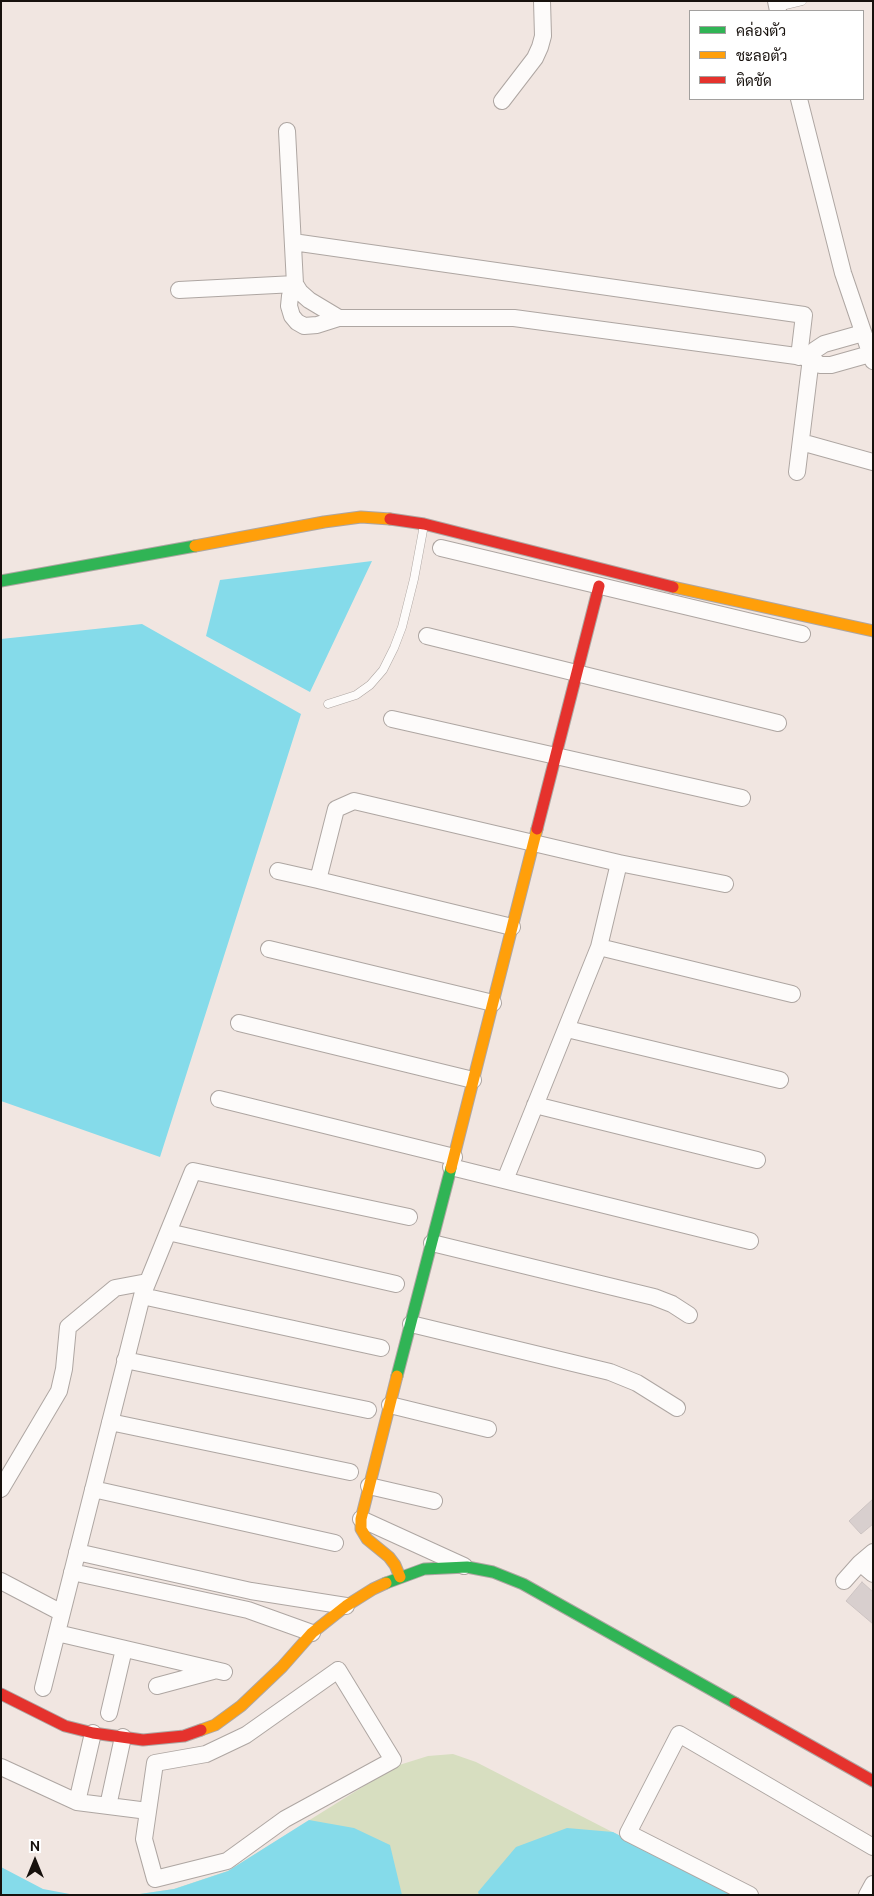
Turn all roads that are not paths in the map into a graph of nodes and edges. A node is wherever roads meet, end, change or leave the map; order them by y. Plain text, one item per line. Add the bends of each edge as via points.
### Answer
1 (542, 1) edge
2 (802, 1) edge
3 (777, 7) edge
4 (799, 100) edge
5 (502, 101) dead end
6 (287, 131) dead end
7 (293, 242) junction
8 (295, 284) junction
9 (179, 290) dead end
10 (339, 318) junction
11 (862, 333) junction
12 (805, 357) junction
13 (871, 357) edge
14 (801, 442) junction
15 (873, 462) edge
16 (797, 472) dead end
17 (424, 524) junction
18 (441, 548) dead end
19 (1, 581) edge
20 (599, 586) junction
21 (873, 631) edge
22 (802, 634) dead end
23 (427, 636) dead end
24 (577, 673) junction
25 (328, 704) dead end
26 (392, 719) dead end
27 (778, 723) dead end
28 (556, 757) junction
29 (742, 798) dead end
30 (534, 843) junction
31 (619, 863) junction
32 (278, 871) dead end
33 (318, 880) junction
34 (725, 884) dead end
35 (512, 928) junction
36 (599, 947) junction
37 (269, 948) dead end
38 (792, 994) dead end
39 (493, 1003) junction
40 (239, 1023) dead end
41 (566, 1029) junction
42 (473, 1080) junction
43 (780, 1080) dead end
44 (219, 1099) dead end
45 (535, 1105) junction
46 (757, 1160) dead end
47 (452, 1162) junction
48 (505, 1180) junction
49 (409, 1217) dead end
50 (168, 1232) junction
51 (750, 1242) dead end
52 (432, 1243) junction
53 (396, 1284) dead end
54 (144, 1289) junction
55 (689, 1315) dead end
56 (411, 1324) junction
57 (380, 1348) dead end
58 (125, 1360) junction
59 (390, 1405) junction
60 (677, 1408) dead end
61 (368, 1410) dead end
62 (110, 1422) junction
63 (488, 1429) dead end
64 (350, 1472) dead end
65 (369, 1486) junction
66 (1, 1489) edge
67 (93, 1489) junction
68 (434, 1501) dead end
69 (361, 1519) junction
70 (335, 1543) dead end
71 (77, 1552) junction
72 (867, 1558) edge
73 (467, 1567) junction
74 (72, 1572) junction
75 (873, 1574) edge
76 (400, 1577) junction
77 (1, 1581) edge
78 (844, 1581) dead end
79 (346, 1606) junction
80 (62, 1612) junction
81 (57, 1633) junction
82 (312, 1633) junction
83 (124, 1649) junction
84 (157, 1686) dead end
85 (43, 1688) dead end
86 (1, 1694) edge
87 (109, 1713) dead end
88 (93, 1733) junction
89 (123, 1737) junction
90 (1, 1767) edge
91 (873, 1781) edge
92 (77, 1802) junction
93 (108, 1806) junction
94 (148, 1811) junction
95 (873, 1847) edge
96 (873, 1884) edge
97 (750, 1895) edge
98 (867, 1895) edge

1 - 5 street via 543,36 540,47
2 - 3 lane
4 - 11 street via 843,273
6 - 7 street
7 - 8 street
7 - 12 street via 804,315
8 - 9 street
8 - 10 street via 309,300
8 - 10 street via 290,306 297,322 304,326 317,325
10 - 12 street via 514,318
11 - 12 street via 824,344
11 - 13 street
12 - 13 street via 820,365 831,365
12 - 14 street
14 - 15 street
14 - 16 street
17 - 19 street via 361,517
17 - 21 street via 668,586
17 - 25 lane via 402,627 383,670 356,695
18 - 20 street
20 - 22 street
20 - 24 street
23 - 24 street
24 - 27 street
24 - 28 street
26 - 28 street
28 - 29 street
28 - 30 street
30 - 31 street
30 - 33 street via 354,801 336,809
30 - 35 street
31 - 34 street
31 - 36 street
32 - 33 street
33 - 35 street
35 - 39 street
36 - 38 street
36 - 41 street
37 - 39 street
39 - 42 street
40 - 42 street
41 - 43 street
41 - 45 street
42 - 47 street
44 - 47 street
45 - 46 street
45 - 48 street
47 - 48 street
47 - 52 street
48 - 51 street
49 - 50 street via 193,1170
50 - 53 street
50 - 54 street
52 - 55 street via 654,1297
52 - 56 street
54 - 57 street
54 - 58 street
54 - 66 street via 115,1288 68,1327 60,1391
56 - 59 street
56 - 60 street via 610,1372 637,1383
58 - 61 street
58 - 62 street
59 - 63 street
59 - 65 street
62 - 64 street
62 - 67 street
65 - 68 street
65 - 69 street
67 - 70 street
67 - 71 street
69 - 73 street
69 - 76 street via 366,1540 389,1557
71 - 74 street
71 - 79 street via 251,1590
72 - 75 street
72 - 78 street
73 - 76 street via 424,1569
73 - 91 street via 523,1584
74 - 80 street
74 - 82 street via 248,1610
76 - 79 street
77 - 80 street
79 - 82 street
80 - 81 street
81 - 83 street
81 - 85 street
82 - 89 street via 275,1674 215,1725 184,1736 143,1740
83 - 84 street via 220,1671
83 - 87 street
86 - 88 street via 65,1726
88 - 89 street
88 - 92 street
89 - 93 street
90 - 92 street
92 - 93 street
93 - 94 street
94 - 94 street via 156,1763 206,1754 246,1735 338,1670 392,1760 285,1819 227,1861 155,1879 144,1839
95 - 97 street via 679,1734 628,1833
96 - 98 street

